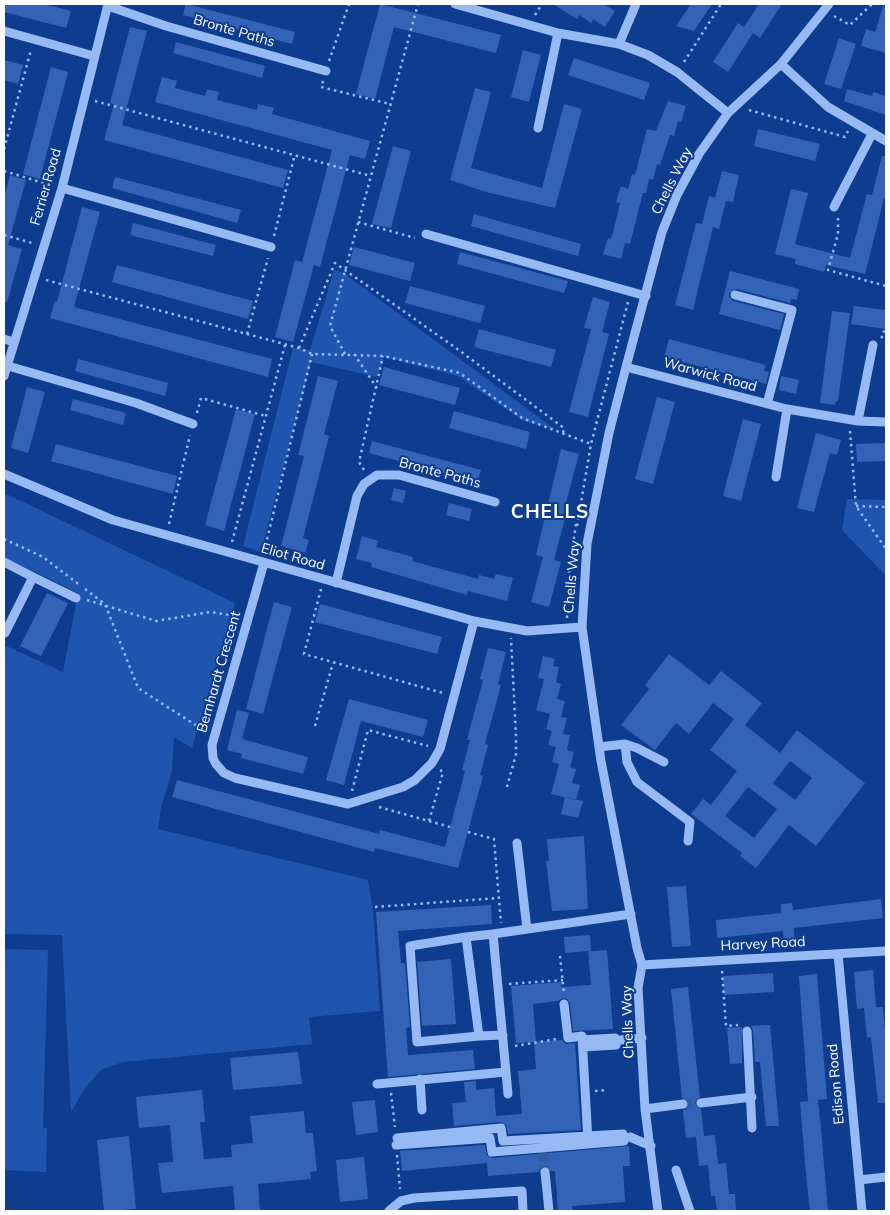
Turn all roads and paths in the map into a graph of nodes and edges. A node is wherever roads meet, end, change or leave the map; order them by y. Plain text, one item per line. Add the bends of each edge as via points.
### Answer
1 (349, 4) edge
2 (418, 4) edge
3 (454, 4) edge
4 (636, 4) edge
5 (721, 4) edge
6 (872, 4) edge
7 (108, 5) edge
8 (827, 7) edge
9 (4, 31) edge
10 (558, 33) junction
11 (34, 39) junction
12 (619, 44) junction
13 (94, 56) junction
14 (781, 64) junction
15 (326, 71) junction
16 (677, 72) junction
17 (84, 100) junction
18 (390, 104) junction
19 (738, 104) junction
20 (728, 113) junction
21 (852, 123) junction
22 (538, 128) dead end
23 (872, 134) junction
24 (886, 142) edge
25 (4, 148) edge
26 (4, 171) edge
27 (371, 176) junction
28 (62, 188) junction
29 (834, 208) joint
30 (358, 222) junction
31 (426, 234) joint
32 (4, 235) edge
33 (43, 246) junction
34 (271, 248) dead end
35 (345, 269) junction
36 (35, 277) junction
37 (886, 286) edge
38 (735, 295) dead end
39 (646, 296) junction
40 (4, 339) edge
41 (14, 342) junction
42 (285, 345) junction
43 (874, 345) dead end
44 (299, 348) junction
45 (312, 354) junction
46 (354, 354) junction
47 (345, 355) junction
48 (383, 356) junction
49 (8, 366) junction
50 (626, 366) junction
51 (4, 376) edge
52 (377, 388) junction
53 (767, 404) junction
54 (787, 409) junction
55 (266, 416) junction
56 (854, 420) junction
57 (886, 422) edge
58 (193, 424) junction
59 (563, 433) junction
60 (591, 444) dead end
61 (4, 474) edge
62 (776, 477) dead end
63 (370, 479) junction
64 (495, 502) dead end
65 (856, 506) junction
66 (886, 507) edge
67 (576, 522) dead end
68 (166, 535) junction
69 (4, 539) edge
70 (886, 549) edge
71 (229, 552) junction
72 (577, 552) dead end
73 (4, 562) edge
74 (263, 562) junction
75 (569, 569) junction
76 (33, 577) junction
77 (323, 580) junction
78 (336, 583) junction
79 (76, 598) joint
80 (105, 604) junction
81 (248, 618) junction
82 (474, 621) junction
83 (582, 627) junction
84 (567, 628) junction
85 (510, 629) junction
86 (5, 633) edge
87 (333, 663) junction
88 (454, 696) junction
89 (315, 726) dead end
90 (214, 737) junction
91 (625, 744) junction
92 (599, 747) junction
93 (440, 750) junction
94 (664, 762) dead end
95 (432, 763) junction
96 (507, 788) dead end
97 (368, 800) junction
98 (348, 804) junction
99 (429, 821) junction
100 (450, 827) dead end
101 (468, 832) dead end
102 (688, 841) dead end
103 (517, 843) dead end
104 (498, 898) junction
105 (375, 907) dead end
106 (630, 914) junction
107 (527, 930) junction
108 (498, 934) junction
109 (466, 937) junction
110 (886, 951) edge
111 (838, 954) junction
112 (560, 956) dead end
113 (721, 959) junction
114 (642, 965) junction
115 (563, 980) junction
116 (498, 985) junction
117 (564, 1004) joint
118 (748, 1031) joint
119 (503, 1035) junction
120 (479, 1036) junction
121 (568, 1038) junction
122 (642, 1038) junction
123 (620, 1040) dead end
124 (504, 1048) junction
125 (506, 1072) junction
126 (420, 1079) junction
127 (377, 1084) dead end
128 (508, 1094) dead end
129 (752, 1097) junction
130 (701, 1102) tunnel mouth
131 (683, 1104) tunnel mouth
132 (645, 1109) junction
133 (422, 1110) dead end
134 (752, 1128) dead end
135 (490, 1134) junction
136 (630, 1137) dead end
137 (588, 1140) junction
138 (396, 1142) dead end
139 (504, 1146) junction
140 (651, 1146) junction
141 (676, 1170) dead end
142 (545, 1172) tunnel mouth
143 (886, 1177) edge
144 (859, 1180) junction
145 (389, 1211) edge
146 (523, 1211) edge
147 (549, 1211) edge
148 (658, 1211) edge
149 (690, 1211) edge
150 (862, 1211) edge

1 - 15 path
2 - 18 path
3 - 10 street
4 - 12 street
5 - 16 path
6 - 8 path via 850,25
7 - 13 street, Ferrier Road
7 - 15 street, Bronte Paths via 166,26
8 - 14 street, Chells Way
9 - 11 street
10 - 12 street
10 - 22 street
11 - 13 street
11 - 25 path
12 - 16 street via 648,55
13 - 17 street, Ferrier Road
14 - 19 street, Chells Way
14 - 21 street via 828,107
15 - 18 path via 321,88
16 - 20 street
17 - 27 path
17 - 28 street, Ferrier Road
18 - 27 path
19 - 20 street, Chells Way
19 - 21 path via 753,113 845,137
20 - 39 street, Chells Way via 699,154 677,195 662,232
21 - 23 street
23 - 24 street
23 - 29 street
26 - 28 path
27 - 30 path
28 - 33 street, Ferrier Road
28 - 34 street
29 - 37 path via 839,221 838,234 828,270
30 - 31 path via 424,240
30 - 35 path
31 - 39 street
32 - 33 path
33 - 36 street, Ferrier Road
35 - 44 path via 335,263
35 - 47 path via 330,326
35 - 59 path via 564,428
36 - 41 street, Ferrier Road
36 - 42 path
38 - 53 street via 792,310
39 - 50 street, Chells Way
40 - 41 street
41 - 49 street, Ferrier Road
42 - 44 path
42 - 55 path
43 - 56 street
44 - 45 path
45 - 47 path
45 - 74 path
46 - 47 path
46 - 48 path
46 - 52 path
48 - 52 path
48 - 59 path via 460,373 522,418
49 - 51 street, Ferrier Road
49 - 58 street via 136,403
50 - 53 street, Warwick Road
50 - 83 street, Chells Way via 587,544
52 - 63 path via 359,462
53 - 54 street, Warwick Road
54 - 56 street, Warwick Road
54 - 62 street
55 - 58 path via 201,398
55 - 71 path
56 - 57 street, Warwick Road
56 - 65 path
58 - 68 path
59 - 60 path
61 - 68 street, Eliot Road via 112,520
63 - 64 street, Bronte Paths via 384,474 399,475
63 - 78 street via 357,496
65 - 66 path
65 - 70 path
67 - 75 path
68 - 71 street, Eliot Road
69 - 80 path via 43,557
71 - 74 street, Eliot Road
72 - 75 path
73 - 76 street
74 - 77 street, Eliot Road
74 - 81 street, Bernhardt Crescent
75 - 84 path
76 - 79 street
76 - 86 street
77 - 78 street, Eliot Road
77 - 87 path via 304,654
78 - 82 street, Eliot Road
79 - 80 path
80 - 81 path via 156,621 210,612
80 - 90 path via 138,688
81 - 90 street, Bernhardt Crescent
82 - 85 street, Eliot Road
82 - 88 street, Bernhardt Crescent
83 - 84 street, Eliot Road
83 - 92 street, Chells Way
84 - 85 street, Eliot Road
85 - 96 path via 516,754
87 - 88 path
87 - 89 path
88 - 93 street, Bernhardt Crescent
90 - 98 street, Bernhardt Crescent via 213,758 219,769 228,775
91 - 92 street
91 - 94 street
91 - 102 street via 627,762 637,782 690,822
92 - 106 street, Chells Way
93 - 95 street, Bernhardt Crescent
93 - 98 path via 368,730
95 - 97 street, Bernhardt Crescent via 403,788
95 - 99 path via 443,772
97 - 98 street, Bernhardt Crescent
97 - 99 path via 374,806
99 - 100 path
101 - 104 path via 494,839
103 - 107 street
104 - 105 path
104 - 108 path
106 - 107 street
106 - 114 street, Chells Way
107 - 108 street
108 - 109 street
108 - 116 street
109 - 120 street
109 - 120 street via 410,946 417,1042
110 - 111 street, Harvey Road
111 - 113 street, Harvey Road
111 - 144 street, Edison Road
112 - 115 path
113 - 114 street, Harvey Road
113 - 118 path via 726,1026 740,1025
114 - 122 street, Chells Way via 638,988
115 - 116 path
115 - 117 path
116 - 119 street
117 - 121 street
118 - 129 street
119 - 120 street
119 - 124 street
121 - 124 path
121 - 137 street via 582,1036
122 - 123 street
122 - 132 street, Chells Way
124 - 125 street
125 - 126 street
125 - 128 street
126 - 127 street
126 - 133 street
129 - 130 street
129 - 134 street
131 - 132 street
132 - 140 street, Chells Way
135 - 138 street
135 - 139 street via 501,1128
135 - 139 street via 492,1152
136 - 140 street
137 - 139 street
137 - 139 street via 543,1150
140 - 148 street, Chells Way
141 - 149 street
142 - 147 street
143 - 144 street
144 - 150 street, Edison Road
145 - 146 street via 402,1201 414,1198 522,1191

